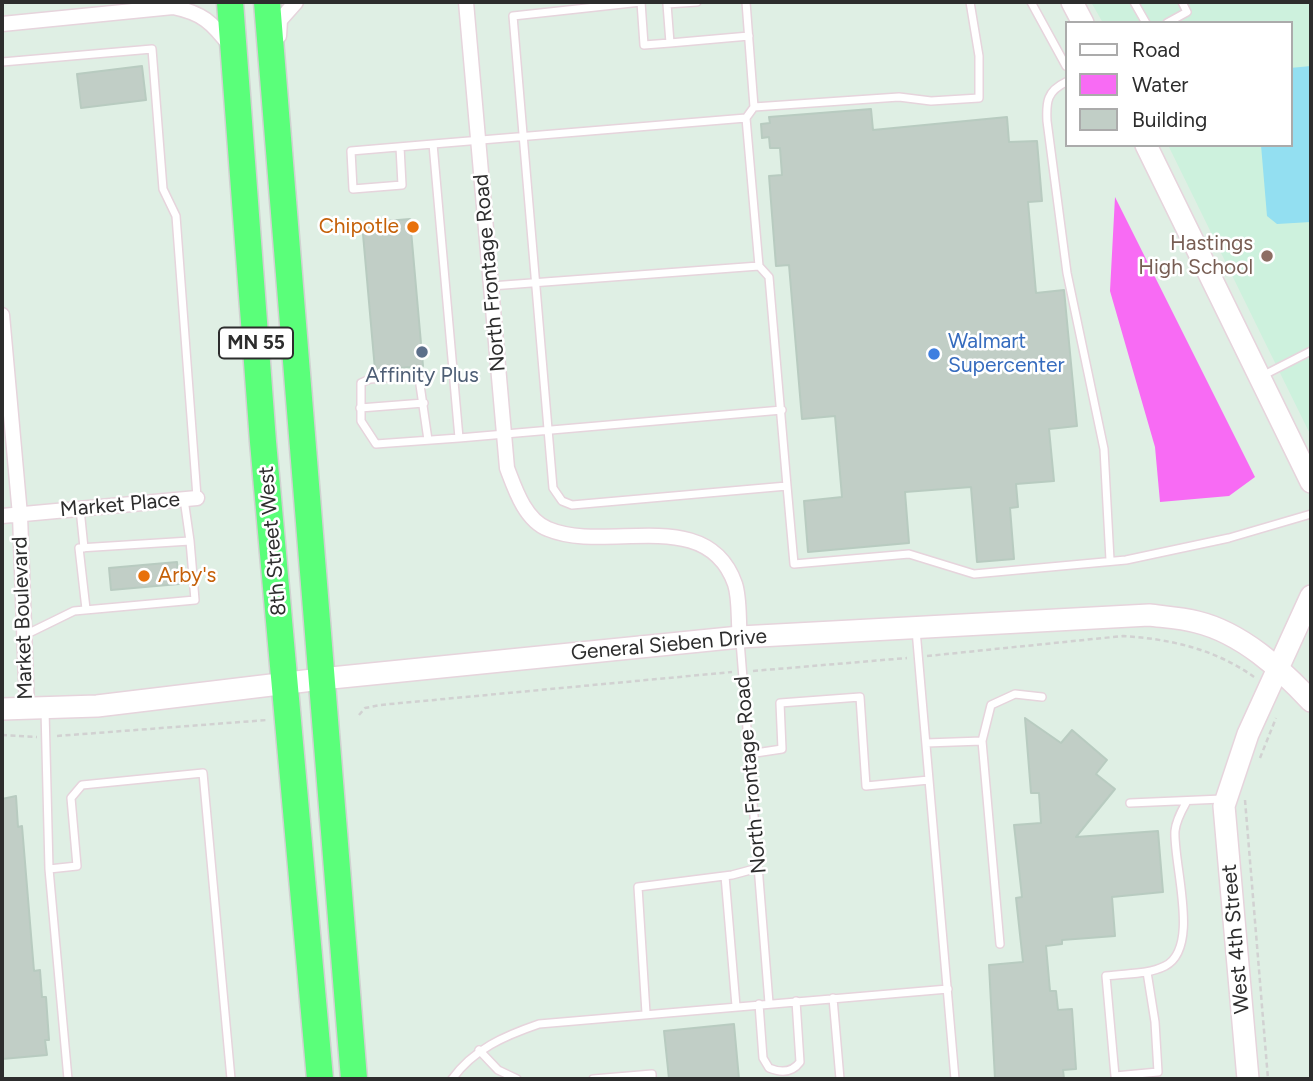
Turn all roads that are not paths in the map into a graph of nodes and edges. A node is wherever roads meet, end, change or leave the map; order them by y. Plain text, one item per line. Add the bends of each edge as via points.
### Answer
1 (230, 2) edge
2 (267, 2) edge
3 (296, 2) edge
4 (466, 2) edge
5 (641, 2) edge
6 (697, 2) edge
7 (746, 2) edge
8 (970, 2) edge
9 (1031, 2) edge
10 (1072, 2) edge
11 (1135, 2) edge
12 (1182, 2) edge
13 (177, 5) edge
14 (1082, 21) edge
15 (1145, 21) edge
16 (1171, 21) edge
17 (2, 24) edge
18 (749, 36) junction
19 (670, 43) junction
20 (234, 51) junction
21 (1064, 61) edge
22 (2, 62) edge
23 (1064, 83) edge
24 (754, 107) junction
25 (746, 118) junction
26 (523, 136) junction
27 (478, 140) junction
28 (433, 144) junction
29 (400, 147) junction
30 (1147, 147) edge
31 (759, 266) junction
32 (536, 285) junction
33 (491, 286) junction
34 (2, 315) edge
35 (293, 331) junction
36 (1311, 351) edge
37 (1261, 376) junction
38 (424, 403) junction
39 (360, 408) junction
40 (782, 410) junction
41 (548, 432) junction
42 (504, 435) junction
43 (459, 438) junction
44 (428, 440) junction
45 (1311, 482) edge
46 (787, 486) junction
47 (190, 499) junction
48 (80, 509) junction
49 (1311, 514) edge
50 (20, 515) junction
51 (2, 516) edge
52 (190, 541) junction
53 (84, 548) junction
54 (1110, 560) junction
55 (1311, 596) edge
56 (86, 609) junction
57 (915, 626) junction
58 (24, 635) junction
59 (740, 637) junction
60 (1280, 668) junction
61 (321, 679) junction
62 (286, 683) junction
63 (1042, 697) dead end
64 (1311, 701) edge
65 (2, 709) edge
66 (36, 710) junction
67 (982, 741) junction
68 (926, 743) junction
69 (749, 754) junction
70 (929, 780) junction
71 (1236, 797) junction
72 (1187, 801) junction
73 (1130, 803) dead end
74 (758, 868) junction
75 (49, 869) junction
76 (725, 876) junction
77 (1000, 944) dead end
78 (1147, 972) junction
79 (948, 989) junction
80 (834, 998) junction
81 (796, 1001) junction
82 (769, 1003) junction
83 (759, 1004) junction
84 (737, 1006) junction
85 (646, 1013) junction
86 (480, 1051) junction
87 (68, 1079) edge
88 (231, 1079) edge
89 (320, 1079) edge
90 (354, 1079) edge
91 (452, 1079) edge
92 (517, 1079) edge
93 (593, 1079) edge
94 (652, 1079) edge
95 (840, 1079) edge
96 (955, 1079) edge
97 (1248, 1079) edge

1 - 20 highway, 8th Street West / MN 55
2 - 35 highway, 8th Street West / MN 55
3 - 35 street via 280,20 279,28 294,227
4 - 27 street, North Frontage Road
5 - 19 lane via 644,45
5 - 26 lane via 513,16
6 - 19 lane via 667,4
7 - 18 lane
8 - 24 lane via 979,56 979,98 931,101 899,97
9 - 21 lane
10 - 14 street
11 - 15 lane
12 - 16 lane via 1187,12
13 - 17 street
13 - 20 street via 207,20
18 - 19 lane
18 - 24 lane
20 - 62 highway, 8th Street West / MN 55
22 - 47 lane via 152,49 163,189 176,216
23 - 54 lane via 1046,99 1047,121 1067,273 1104,449
24 - 25 lane
25 - 26 lane
25 - 31 lane
26 - 27 lane
26 - 32 lane
27 - 28 lane
27 - 33 street, North Frontage Road
28 - 29 lane
28 - 43 lane
29 - 29 lane via 351,151 354,189 402,185
30 - 37 street
31 - 32 lane
31 - 40 lane via 769,277
32 - 33 lane
32 - 41 lane
33 - 42 street, North Frontage Road
34 - 50 street, Market Boulevard
35 - 61 highway, 8th Street West / MN 55
36 - 37 lane
37 - 45 street
38 - 39 lane
38 - 39 lane via 415,376 381,378 360,383
38 - 44 lane
39 - 44 lane via 365,428 376,444
40 - 41 lane
40 - 46 lane
41 - 42 lane
41 - 46 lane via 553,488 562,501 572,505
42 - 43 lane
42 - 59 street, North Frontage Road via 507,468 520,502 546,528 588,538 672,536 700,542 721,561 735,584
43 - 44 lane
46 - 54 lane via 794,564 909,554 974,573
47 - 48 street, Market Place
47 - 52 lane
48 - 50 street, Market Place
48 - 53 lane
49 - 54 lane via 1170,552
50 - 51 street, Market Place
50 - 58 street, Market Boulevard
52 - 53 lane
52 - 56 lane via 195,600
53 - 56 lane via 79,548
55 - 60 street, West 4th Street
56 - 58 lane via 69,612
57 - 59 street, General Sieben Drive
57 - 60 street, General Sieben Drive via 1149,615 1198,622 1231,636
57 - 68 lane
58 - 66 street, Market Boulevard
59 - 61 street, General Sieben Drive
59 - 69 lane, North Frontage Road
60 - 64 street, General Sieben Drive
60 - 71 street, West 4th Street via 1275,698 1248,734
61 - 62 street, General Sieben Drive
61 - 90 highway, 8th Street West / MN 55
62 - 66 street, General Sieben Drive
62 - 89 highway, 8th Street West / MN 55
63 - 67 lane via 1016,694 991,705
65 - 66 street, General Sieben Drive
66 - 75 lane via 45,737
67 - 68 lane
67 - 77 lane
68 - 70 lane
69 - 70 lane via 782,750 780,703 860,697 866,786
69 - 74 lane, North Frontage Road
70 - 79 lane
71 - 72 lane
71 - 97 street, West 4th Street via 1224,806
72 - 73 lane
72 - 78 lane via 1175,832 1182,947 1167,965
74 - 76 lane
74 - 82 lane, North Frontage Road
75 - 87 lane
75 - 88 lane via 77,866 71,798 82,785 203,774
76 - 84 lane
76 - 85 lane via 638,887
78 - 78 lane via 1106,976 1115,1076 1158,1072
79 - 80 lane
79 - 96 lane
80 - 81 lane
80 - 95 lane
81 - 82 lane
81 - 83 lane via 800,1062 788,1071 769,1068 764,1058
82 - 83 lane
83 - 84 lane
84 - 85 lane
85 - 86 lane via 539,1024 503,1036
86 - 91 lane
86 - 92 lane via 498,1070
93 - 94 lane via 652,1074

